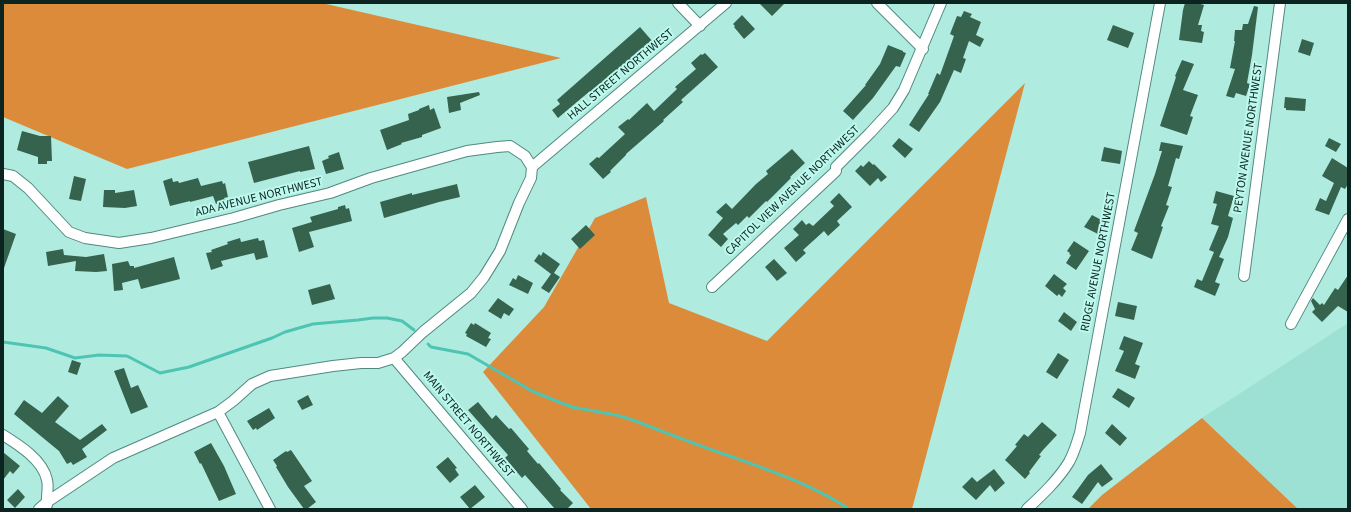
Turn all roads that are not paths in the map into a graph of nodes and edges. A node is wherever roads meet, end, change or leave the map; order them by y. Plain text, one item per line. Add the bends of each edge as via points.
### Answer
1 (678, 3) edge
2 (726, 3) edge
3 (877, 3) edge
4 (941, 3) edge
5 (1160, 3) edge
6 (1280, 3) edge
7 (700, 26) junction
8 (922, 49) junction
9 (532, 167) junction
10 (3, 174) edge
11 (1348, 219) edge
12 (1244, 276) dead end
13 (712, 287) dead end
14 (1291, 324) dead end
15 (394, 358) junction
16 (218, 412) junction
17 (3, 435) edge
18 (44, 507) edge
19 (270, 509) edge
20 (522, 509) edge
21 (1027, 509) edge

1 - 7 street
2 - 7 street, HALL STREET NORTHWEST
3 - 8 street
4 - 8 street, CAPITOL VIEW AVENUE NORTHWEST
5 - 21 street, RIDGE AVENUE NORTHWEST via 1080,433 1069,462 1045,492
6 - 12 street, PEYTON AVENUE NORTHWEST
7 - 9 street, HALL STREET NORTHWEST
8 - 13 street, CAPITOL VIEW AVENUE NORTHWEST via 893,108 836,167 836,171
9 - 10 street, ADA AVENUE NORTHWEST via 525,156 510,146 467,152 370,178 330,193 151,238 119,243 86,238 69,232 28,188 13,176
9 - 15 street via 531,178 500,251 484,278
11 - 14 street
15 - 16 street via 378,363 361,362 270,376 252,384
15 - 20 street, MAIN STREET NORTHWEST
16 - 18 street via 112,458
16 - 19 street
17 - 18 street via 16,443 43,469 48,488

